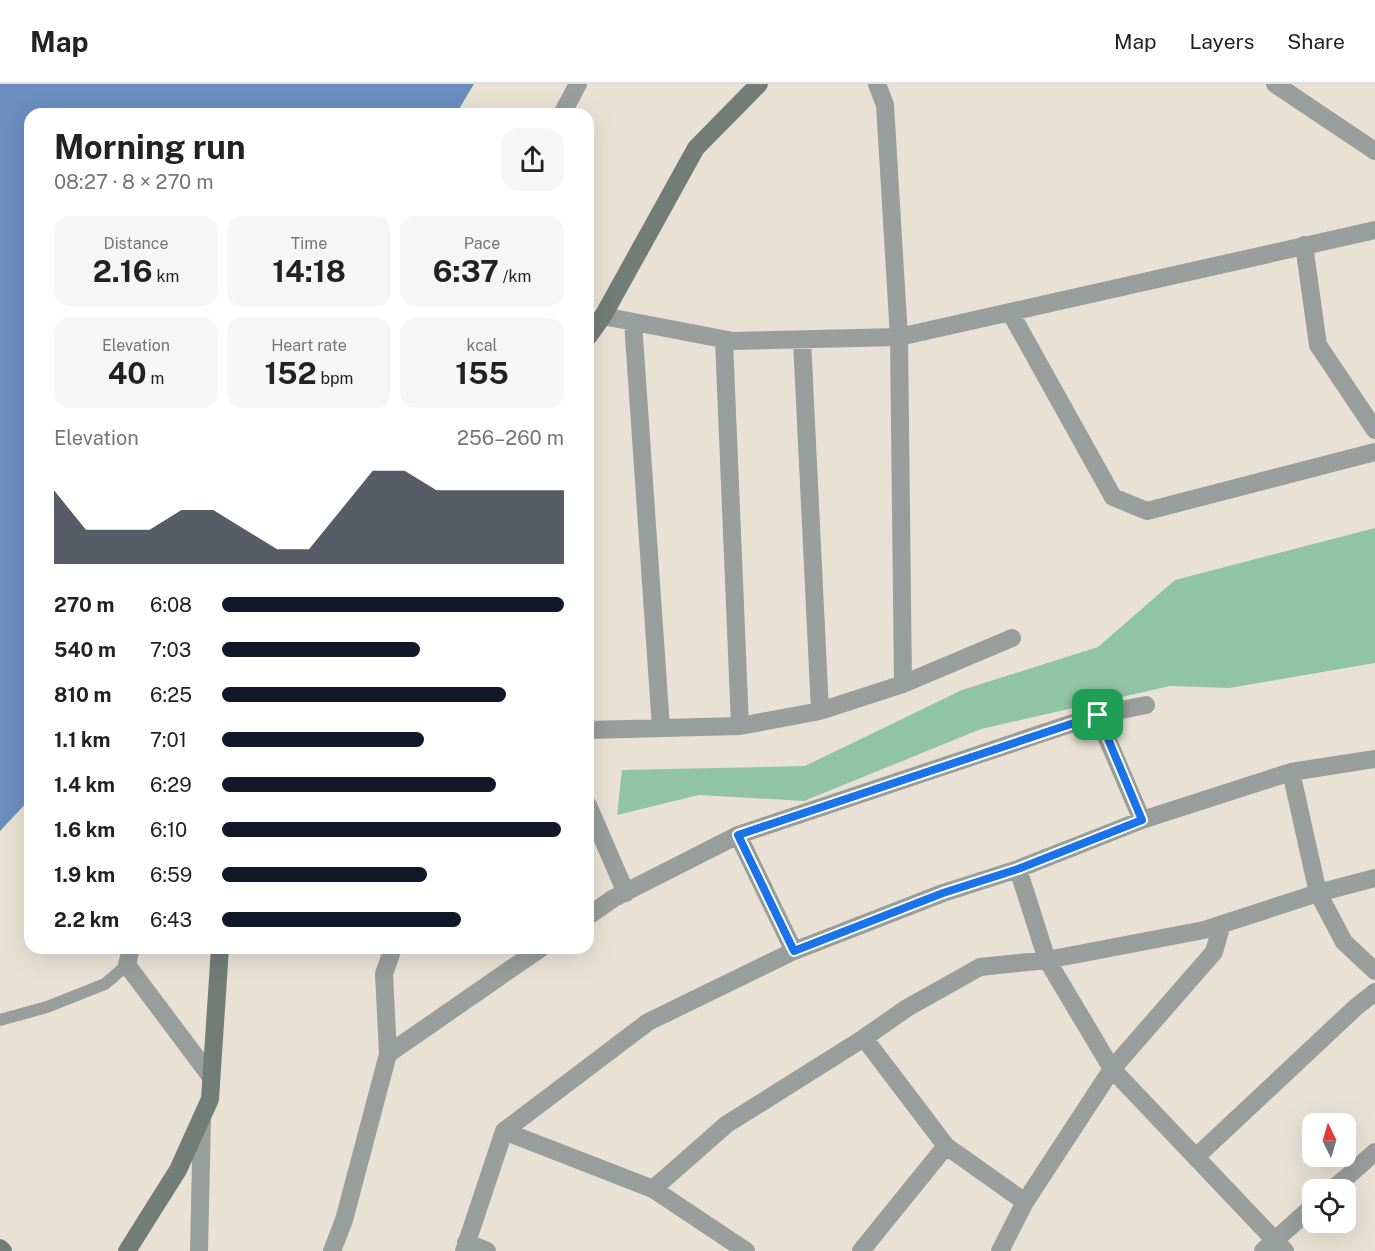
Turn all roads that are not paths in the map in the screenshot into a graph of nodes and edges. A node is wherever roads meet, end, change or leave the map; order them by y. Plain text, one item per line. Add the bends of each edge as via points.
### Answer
1 (578, 84) edge
2 (759, 84) edge
3 (877, 84) edge
4 (1275, 84) edge
5 (565, 108) edge
6 (1375, 151) edge
7 (1375, 230) edge
8 (1304, 244) junction
9 (1010, 312) junction
10 (603, 316) junction
11 (633, 322) junction
12 (594, 329) edge
13 (898, 337) junction
14 (724, 340) junction
15 (802, 340) junction
16 (1375, 430) edge
17 (1375, 452) edge
18 (1012, 638) dead end
19 (903, 684) junction
20 (1146, 705) dead end
21 (820, 711) junction
22 (1098, 715) junction
23 (740, 726) junction
24 (661, 728) junction
25 (594, 730) edge
26 (1375, 759) edge
27 (1291, 772) junction
28 (594, 818) edge
29 (1142, 820) junction
30 (738, 835) junction
31 (1018, 869) junction
32 (1375, 878) edge
33 (626, 893) junction
34 (1318, 893) junction
35 (594, 912) edge
36 (1222, 924) junction
37 (794, 951) junction
38 (220, 954) edge
39 (391, 954) edge
40 (532, 954) edge
41 (129, 956) edge
42 (1047, 960) junction
43 (1375, 971) edge
44 (1375, 992) edge
45 (0, 1020) edge
46 (864, 1038) junction
47 (388, 1054) junction
48 (1112, 1069) junction
49 (211, 1077) junction
50 (202, 1115) junction
51 (504, 1131) junction
52 (946, 1146) junction
53 (1375, 1152) edge
54 (1196, 1157) junction
55 (1344, 1179) edge
56 (653, 1189) junction
57 (1025, 1202) junction
58 (1302, 1218) edge
59 (465, 1247) edge
60 (0, 1248) edge
61 (1274, 1248) edge
62 (3, 1251) edge
63 (127, 1251) edge
64 (199, 1251) edge
65 (332, 1251) edge
66 (488, 1251) edge
67 (746, 1251) edge
68 (861, 1251) edge
69 (1000, 1251) edge

1 - 5 street
2 - 10 street via 696,148
3 - 13 street via 885,105
4 - 6 street
7 - 8 street
8 - 9 street
8 - 16 street via 1318,345
9 - 13 street
9 - 17 street via 1113,497 1147,511
10 - 11 street
10 - 12 street
11 - 14 street
11 - 24 street
13 - 15 street
13 - 19 street
14 - 15 street
14 - 23 street
15 - 21 street
18 - 19 street
19 - 21 street
20 - 22 street
21 - 23 street
22 - 29 street
22 - 30 street
23 - 24 street
24 - 25 street
26 - 27 street
27 - 29 street
27 - 34 street
28 - 33 street
29 - 31 street
30 - 33 street
30 - 37 street
31 - 37 street via 943,893
31 - 42 street
32 - 34 street
33 - 35 street
34 - 36 street
34 - 43 street via 1344,942
36 - 42 street
36 - 48 street via 1215,952
37 - 51 street via 648,1022
38 - 49 street
39 - 47 street via 384,974
40 - 47 street
41 - 45 lane via 105,984
41 - 49 street
42 - 46 street via 981,967
42 - 48 street
44 - 54 street
46 - 52 street
46 - 56 street via 727,1124
47 - 65 street via 344,1221
48 - 54 street
48 - 57 street
49 - 50 street via 210,1099
50 - 63 street via 178,1170
50 - 64 street
51 - 56 street
51 - 59 street
52 - 57 street
52 - 68 street
53 - 55 street
54 - 61 street
56 - 67 street
57 - 69 street
58 - 61 street
59 - 66 street
60 - 62 street

